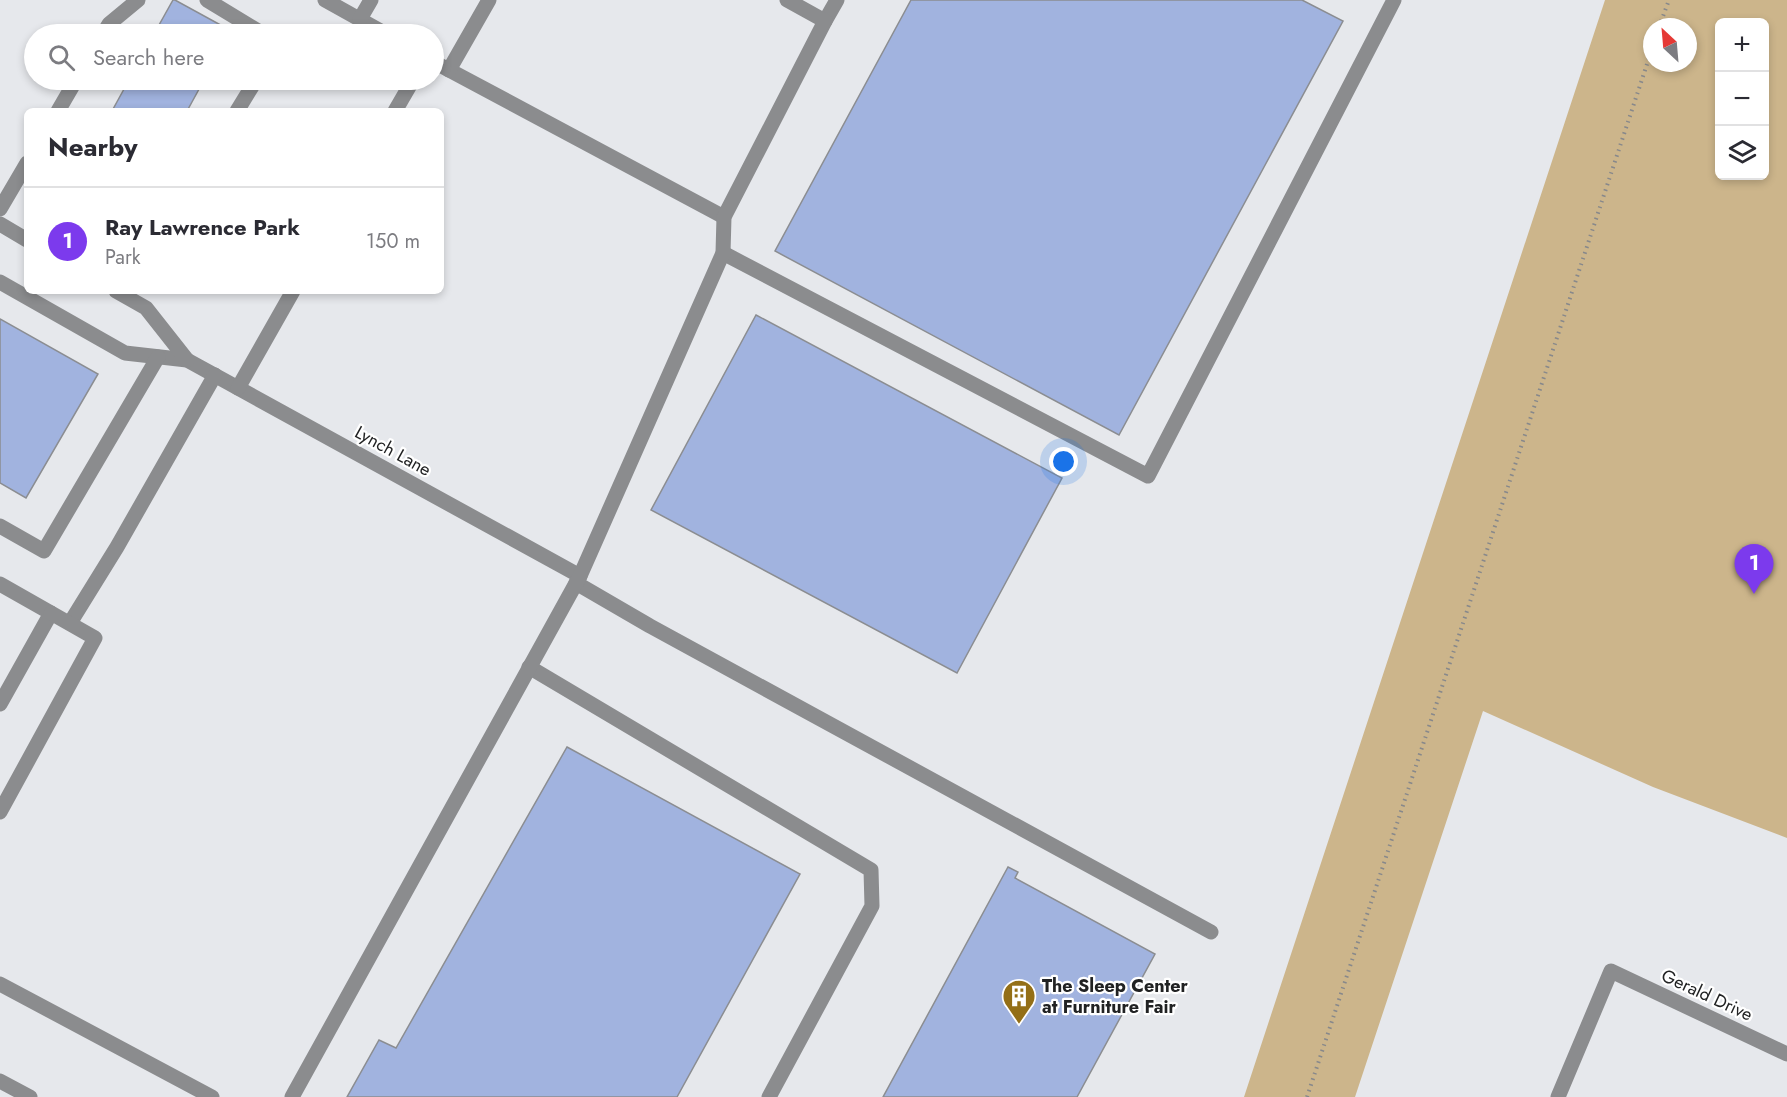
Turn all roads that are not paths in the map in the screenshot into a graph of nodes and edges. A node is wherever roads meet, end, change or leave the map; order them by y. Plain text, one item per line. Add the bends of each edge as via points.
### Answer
1 (138, 0) edge
2 (207, 0) edge
3 (325, 0) edge
4 (371, 0) edge
5 (489, 0) edge
6 (787, 0) edge
7 (837, 0) edge
8 (1394, 0) edge
9 (360, 19) junction
10 (825, 21) junction
11 (109, 24) edge
12 (247, 24) edge
13 (369, 24) edge
14 (444, 67) edge
15 (449, 70) junction
16 (70, 90) edge
17 (250, 90) edge
18 (407, 90) edge
19 (60, 108) edge
20 (239, 108) edge
21 (397, 108) edge
22 (24, 168) edge
23 (0, 208) edge
24 (724, 217) junction
25 (0, 224) edge
26 (24, 238) edge
27 (723, 253) junction
28 (0, 282) edge
29 (24, 292) edge
30 (125, 294) edge
31 (291, 294) edge
32 (32, 295) edge
33 (158, 357) junction
34 (187, 360) junction
35 (215, 375) junction
36 (238, 388) junction
37 (0, 526) edge
38 (578, 580) junction
39 (0, 584) edge
40 (51, 613) junction
41 (70, 623) junction
42 (529, 668) junction
43 (0, 705) edge
44 (2, 802) edge
45 (1211, 932) dead end
46 (0, 984) edge
47 (1787, 1054) edge
48 (0, 1081) edge
49 (30, 1097) edge
50 (212, 1097) edge
51 (292, 1097) edge
52 (769, 1097) edge
53 (1558, 1097) edge

1 - 11 street
2 - 12 street
3 - 9 street
4 - 9 street
5 - 15 street
6 - 10 street
7 - 10 street
8 - 27 street via 1148,476
9 - 13 street
10 - 24 street
14 - 15 street
15 - 24 street
16 - 19 street
17 - 20 street
18 - 21 street
22 - 23 street
24 - 27 street
25 - 26 street
27 - 38 street
28 - 29 street, Lynch Lane
30 - 34 street, Lynch Lane via 146,308
31 - 36 street
32 - 33 street, Lynch Lane via 125,353
33 - 34 street, Lynch Lane
33 - 37 street via 44,550
34 - 35 street, Lynch Lane
35 - 36 street, Lynch Lane
35 - 41 street
36 - 38 street, Lynch Lane
38 - 42 street
38 - 45 street, Lynch Lane via 650,626
39 - 40 street
40 - 41 street
40 - 43 street
41 - 44 street via 95,638
42 - 51 street
42 - 52 street via 872,870 872,906
46 - 50 street
47 - 53 street, Gerald Drive via 1611,971
48 - 49 street

